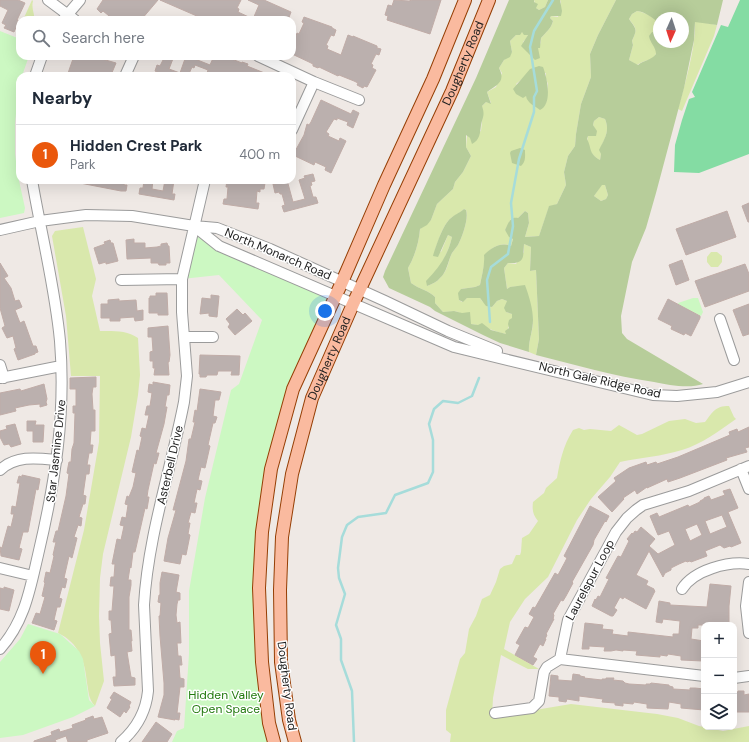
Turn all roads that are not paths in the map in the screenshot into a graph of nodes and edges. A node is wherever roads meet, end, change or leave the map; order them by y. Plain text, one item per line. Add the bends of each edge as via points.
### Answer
1 (48, 0) edge
2 (80, 0) edge
3 (465, 0) edge
4 (489, 0) edge
5 (67, 16) edge
6 (70, 16) edge
7 (41, 60) edge
8 (132, 60) edge
9 (267, 60) edge
10 (36, 72) edge
11 (127, 72) edge
12 (292, 72) edge
13 (296, 74) edge
14 (314, 82) junction
15 (359, 100) dead end
16 (296, 121) edge
17 (33, 184) edge
18 (204, 184) edge
19 (40, 221) junction
20 (194, 226) junction
21 (0, 230) edge
22 (182, 279) junction
23 (121, 280) dead end
24 (342, 282) junction
25 (361, 289) junction
26 (336, 295) junction
27 (353, 304) junction
28 (720, 319) dead end
29 (184, 337) junction
30 (213, 337) dead end
31 (734, 360) dead end
32 (522, 362) junction
33 (0, 365) edge
34 (61, 366) junction
35 (2, 378) edge
36 (749, 382) edge
37 (57, 460) junction
38 (745, 467) edge
39 (0, 470) edge
40 (749, 490) edge
41 (749, 564) edge
42 (0, 568) edge
43 (33, 576) junction
44 (749, 582) edge
45 (682, 589) dead end
46 (749, 634) edge
47 (0, 649) edge
48 (560, 659) junction
49 (701, 676) edge
50 (749, 676) edge
51 (737, 678) edge
52 (495, 714) dead end
53 (121, 742) edge
54 (274, 742) edge
55 (295, 742) edge

1 - 5 street
2 - 6 street
3 - 24 main road, Dougherty Road via 433,79
4 - 25 main road, Dougherty Road via 452,91
7 - 10 street
8 - 11 street
9 - 12 street
13 - 14 street
14 - 15 street
14 - 16 street
17 - 19 street, Star Jasmine Drive
18 - 20 street, Asterbell Drive
19 - 20 street, North Monarch Road via 86,215 132,216
19 - 21 street, North Monarch Road
19 - 34 street, Star Jasmine Drive via 56,313
20 - 22 street, Asterbell Drive
20 - 24 street, North Monarch Road via 218,228
20 - 26 street, North Monarch Road via 219,246
22 - 23 street
22 - 29 street, Asterbell Drive
24 - 25 street, North Monarch Road
24 - 26 main road, Dougherty Road
25 - 27 main road, Dougherty Road
25 - 32 street, North Gale Ridge Road via 448,331
26 - 27 street, North Gale Ridge Road
26 - 54 main road, Dougherty Road via 293,389 272,469 262,532 259,588 262,662 269,723
27 - 32 street, North Gale Ridge Road via 454,347
27 - 55 main road, Dougherty Road via 312,398 292,474 282,537 282,662 289,720
28 - 31 street
29 - 30 street
29 - 53 street, Asterbell Drive via 187,376 184,402 148,561 144,591 147,703 140,721
32 - 36 street, North Gale Ridge Road via 653,395 676,396 717,392
33 - 35 street
34 - 35 street
34 - 37 street, Star Jasmine Drive via 62,418
37 - 39 street via 17,460 6,464
37 - 43 street, Star Jasmine Drive via 49,509
38 - 40 street
38 - 48 street, Laurelspur Loop via 689,491 643,505 627,518 616,532 568,620
41 - 45 street via 729,563 719,566 694,576
42 - 43 street
43 - 47 street, Star Jasmine Drive via 19,622
44 - 46 street via 746,617
48 - 49 street
48 - 52 street via 544,672 539,701 532,708
50 - 51 street

